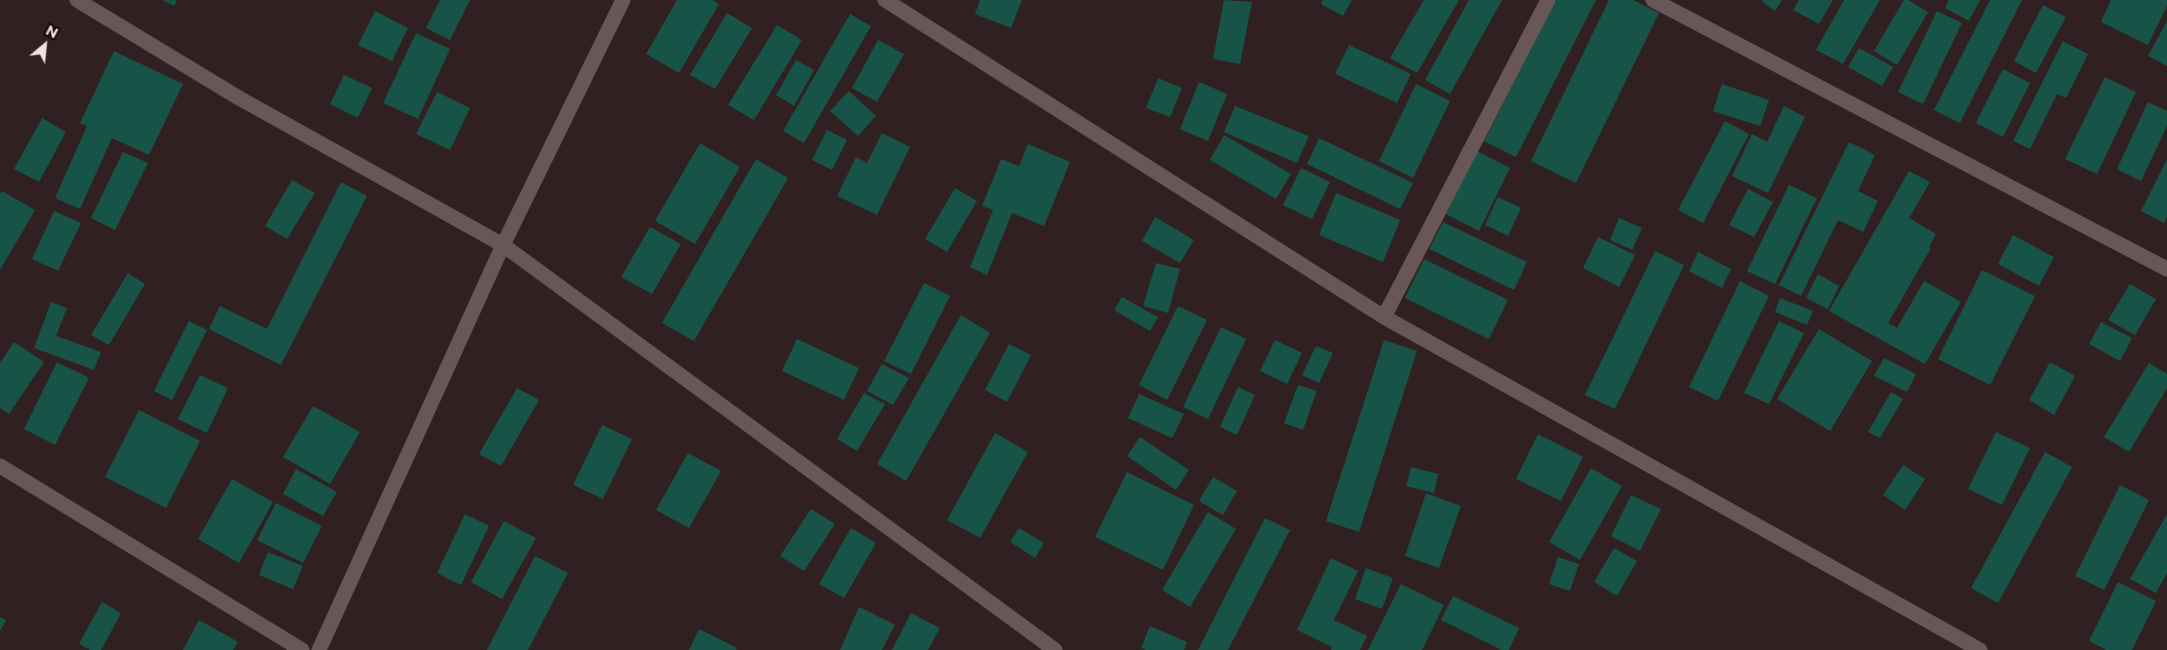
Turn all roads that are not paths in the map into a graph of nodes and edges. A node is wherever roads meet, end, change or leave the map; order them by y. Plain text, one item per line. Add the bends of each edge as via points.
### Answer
1 (77, 0) edge
2 (623, 0) edge
3 (885, 0) edge
4 (1548, 0) edge
5 (1653, 0) edge
6 (503, 245) junction
7 (2167, 268) edge
8 (1384, 317) junction
9 (0, 466) edge
10 (302, 650) edge
11 (319, 650) edge
12 (1055, 650) edge
13 (1980, 650) edge

1 - 6 street via 239,98
2 - 6 street
3 - 8 street
4 - 8 street
5 - 7 street
6 - 11 street
6 - 12 street
8 - 13 street
9 - 10 street

